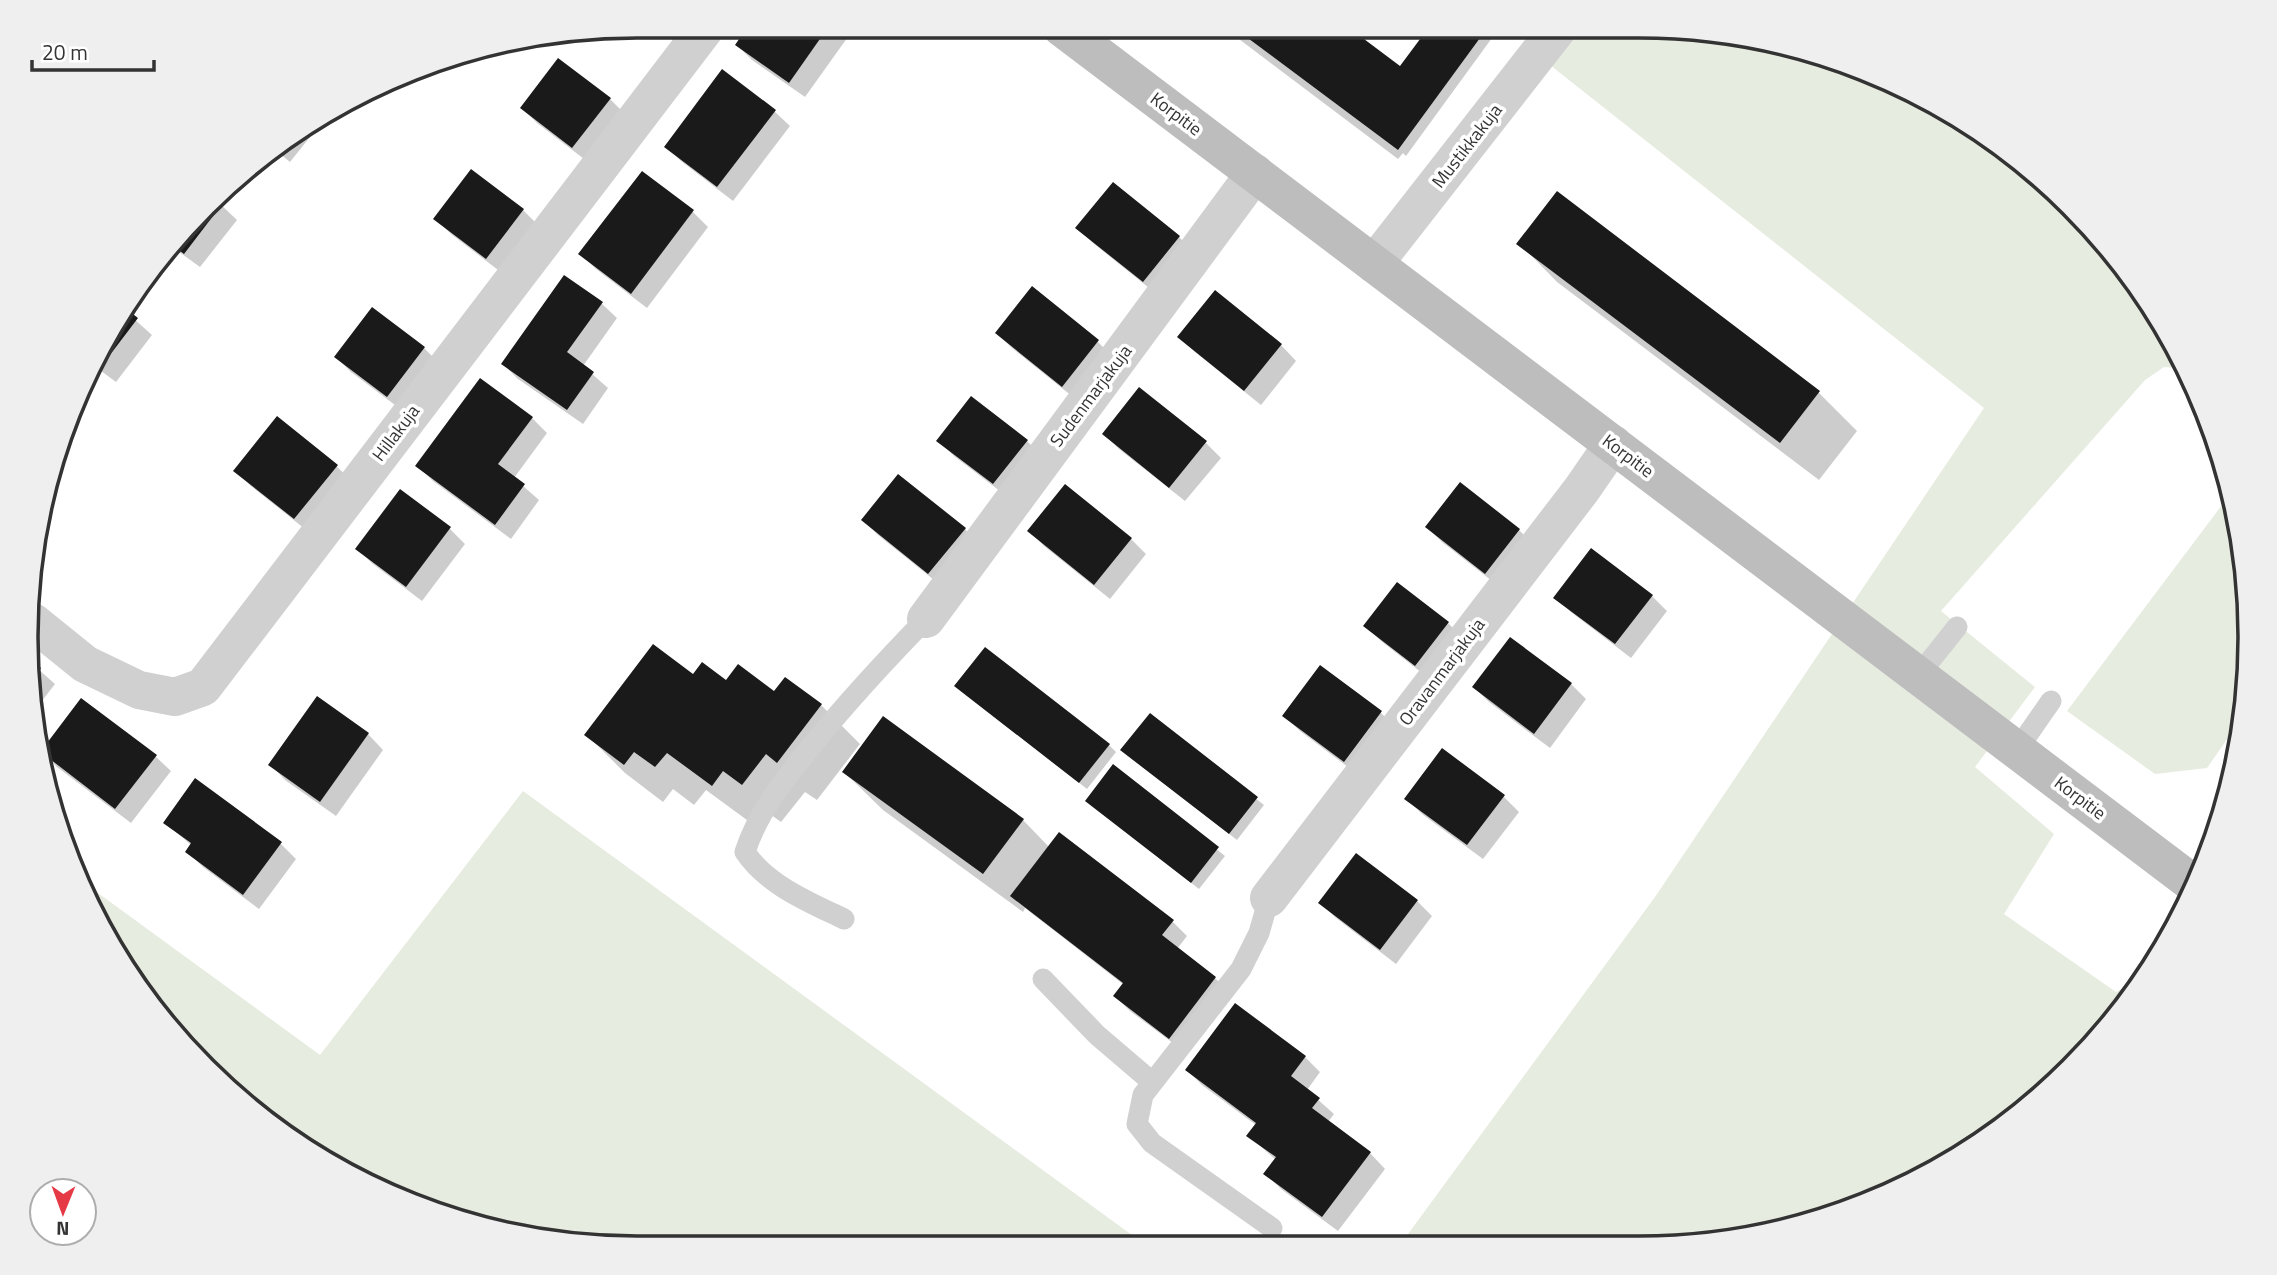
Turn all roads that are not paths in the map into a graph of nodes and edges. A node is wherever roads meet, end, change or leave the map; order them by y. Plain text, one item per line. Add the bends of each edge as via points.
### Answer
1 (698, 38) edge
2 (1076, 38) edge
3 (1550, 38) edge
4 (1255, 173) junction
5 (1374, 264) junction
6 (1613, 444) junction
7 (926, 618) joint
8 (39, 627) edge
9 (1957, 627) dead end
10 (1919, 676) junction
11 (2051, 701) dead end
12 (2017, 750) junction
13 (2187, 879) edge
14 (1269, 898) joint
15 (844, 919) dead end
16 (1043, 979) dead end
17 (1152, 1082) junction
18 (1272, 1228) dead end

1 - 8 street, Hillakuja via 203,687 175,697 139,690 85,664
2 - 4 street, Korpitie
3 - 5 street, Mustikkakuja
4 - 5 street, Korpitie
4 - 7 street, Sudenmarjakuja
5 - 6 street, Korpitie
6 - 10 street, Korpitie
6 - 14 street, Oravanmarjakuja
7 - 15 lane via 790,772 751,832 745,852 755,868 799,898
9 - 10 lane
10 - 12 street, Korpitie
11 - 12 lane
12 - 13 street, Korpitie
14 - 17 lane via 1259,933 1241,969
16 - 17 lane via 1097,1035
17 - 18 lane via 1143,1095 1137,1124 1152,1143

